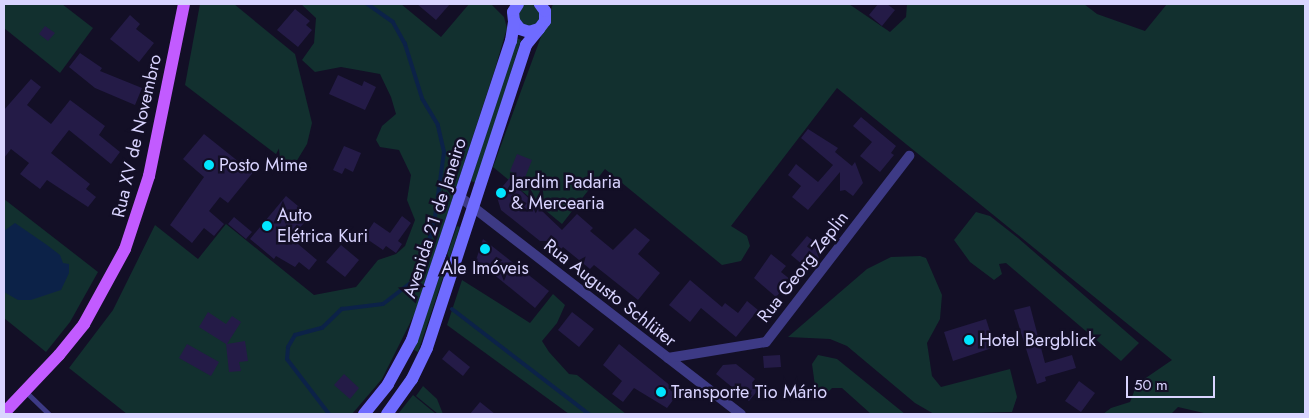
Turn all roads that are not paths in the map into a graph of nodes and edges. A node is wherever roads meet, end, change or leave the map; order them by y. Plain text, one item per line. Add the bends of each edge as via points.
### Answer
1 (184, 4) edge
2 (542, 5) edge
3 (514, 9) edge
4 (539, 29) junction
5 (909, 156) dead end
6 (460, 198) junction
7 (473, 208) junction
8 (405, 357) junction
9 (668, 358) junction
10 (418, 368) junction
11 (26, 392) junction
12 (4, 413) edge
13 (49, 414) edge
14 (364, 414) edge
15 (387, 414) edge
16 (741, 414) edge

1 - 11 main road, Rua XV de Novembro via 149,176 128,242 100,300 84,324
2 - 4 main road via 545,21
3 - 4 main road via 524,31
3 - 6 main road, Avenida 21 de Janeiro via 510,40
4 - 7 main road, Avenida 21 de Janeiro via 526,45
5 - 9 street, Rua Georg Zeplin via 766,342
6 - 7 street, Rua Augusto Schlüter
6 - 8 main road, Avenida 21 de Janeiro
7 - 9 street, Rua Augusto Schlüter
7 - 10 main road, Avenida 21 de Janeiro
8 - 10 main road
8 - 14 main road, Avenida 21 de Janeiro
9 - 16 street, Rua Augusto Schlüter
10 - 15 main road, Avenida 21 de Janeiro
11 - 12 main road, Rua XV de Novembro
11 - 13 lane

